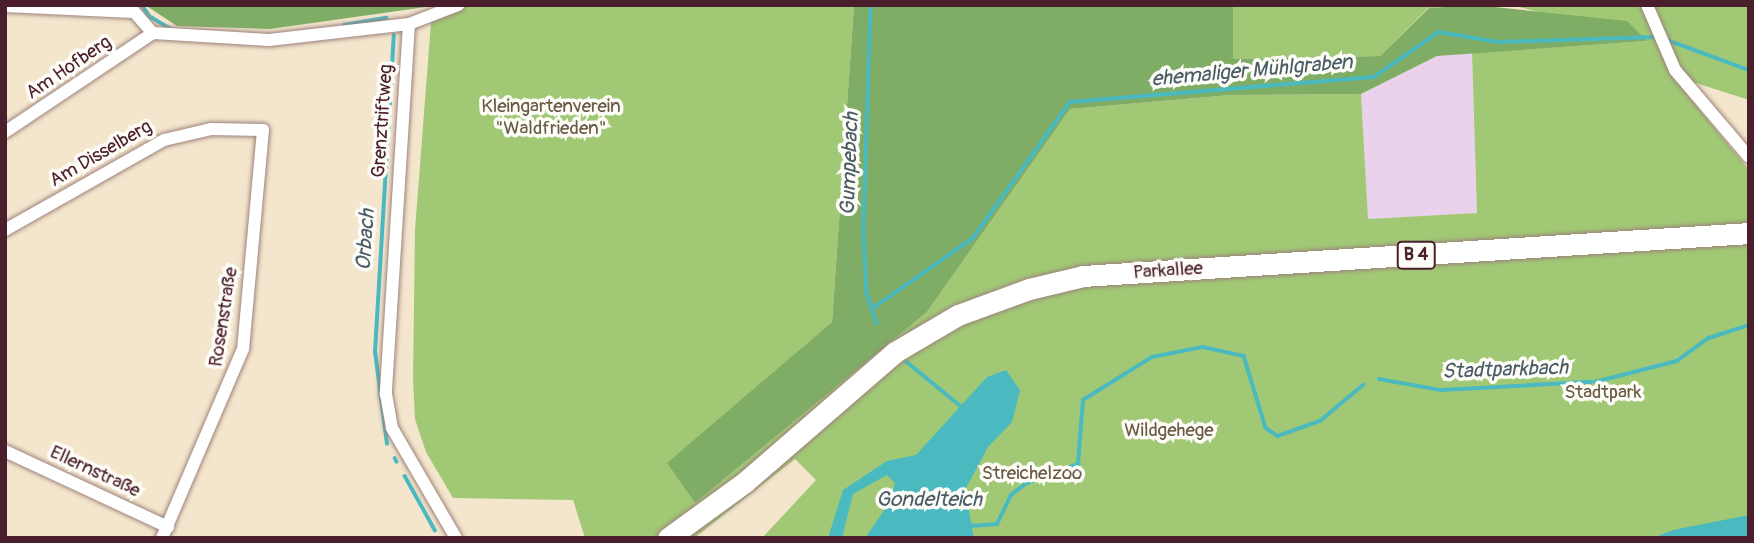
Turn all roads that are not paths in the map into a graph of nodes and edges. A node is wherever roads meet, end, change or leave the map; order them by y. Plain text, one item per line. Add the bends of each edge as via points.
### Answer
1 (458, 5) edge
2 (1647, 5) edge
3 (5, 6) edge
4 (131, 8) edge
5 (409, 24) junction
6 (153, 33) junction
7 (263, 130) joint
8 (5, 132) edge
9 (1749, 157) edge
10 (5, 230) edge
11 (1749, 233) edge
12 (5, 451) edge
13 (165, 532) edge
14 (456, 538) edge
15 (668, 538) edge

1 - 5 street
2 - 9 street via 1661,44 1706,113
3 - 4 street, Am Hofberg
4 - 6 street
5 - 6 street via 269,40
5 - 14 street, Grenztriftweg via 386,394 392,428
6 - 8 street, Am Hofberg
7 - 10 street, Am Disselberg via 211,129 164,140
7 - 13 street, Rosenstraße via 243,349
11 - 15 main road, Parkallee / B 4 via 1083,276 1028,289 958,315 895,352 745,482
12 - 13 street, Ellernstraße

